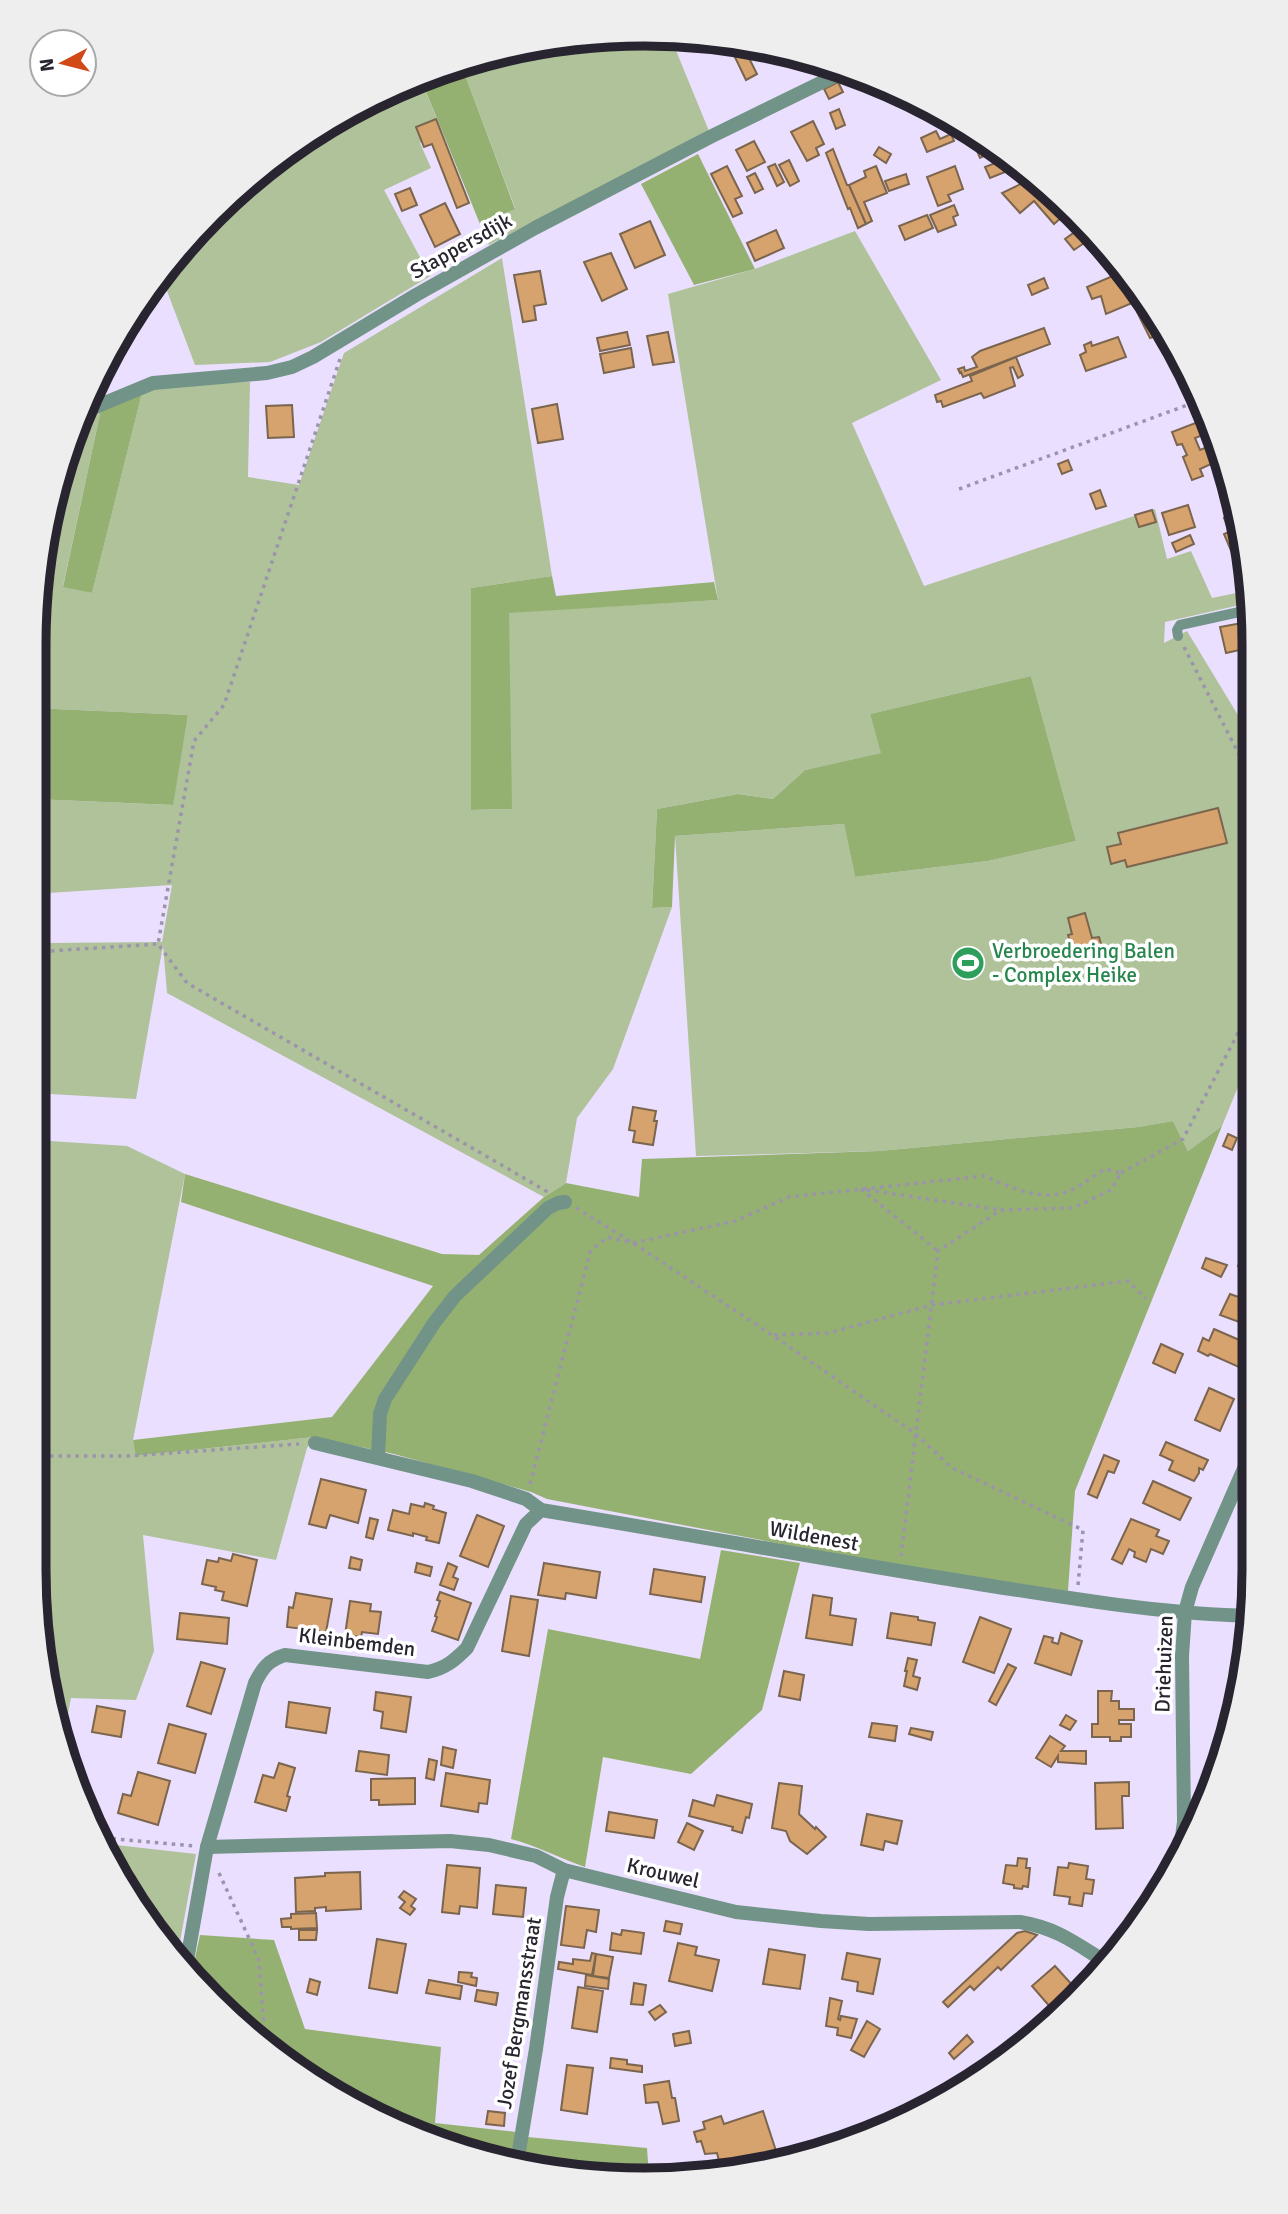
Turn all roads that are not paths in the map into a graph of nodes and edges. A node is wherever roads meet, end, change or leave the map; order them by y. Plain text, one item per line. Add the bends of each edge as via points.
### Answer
1 (834, 76) edge
2 (94, 407) edge
3 (1241, 612) edge
4 (1178, 636) road end
5 (565, 1202) road end
6 (315, 1443) road end
7 (378, 1456) junction
8 (1242, 1473) edge
9 (541, 1510) junction
10 (1185, 1612) junction
11 (1240, 1615) edge
12 (1183, 1831) edge
13 (207, 1847) junction
14 (564, 1870) junction
15 (188, 1957) edge
16 (1099, 1958) edge
17 (518, 2155) edge

1 - 2 street, Stappersdijk via 535,228 313,357 247,375 153,383
3 - 4 lane via 1180,625
5 - 7 street via 548,1208 455,1296 434,1323 384,1399
6 - 7 street, Wildenest
7 - 9 street, Wildenest via 472,1481 526,1499
8 - 10 street, Driehuizen
9 - 10 street, Wildenest via 899,1572
9 - 13 street, Kleinbemden via 526,1524 467,1648 451,1664 420,1671 285,1655 262,1669
10 - 11 street, Wildenest
10 - 12 street, Driehuizen
13 - 14 street, Krouwel via 450,1841 536,1856
13 - 15 street, Kleinbemden
14 - 16 street, Krouwel via 736,1912 869,1924 1020,1922 1053,1930
14 - 17 street, Jozef Bergmansstraat

